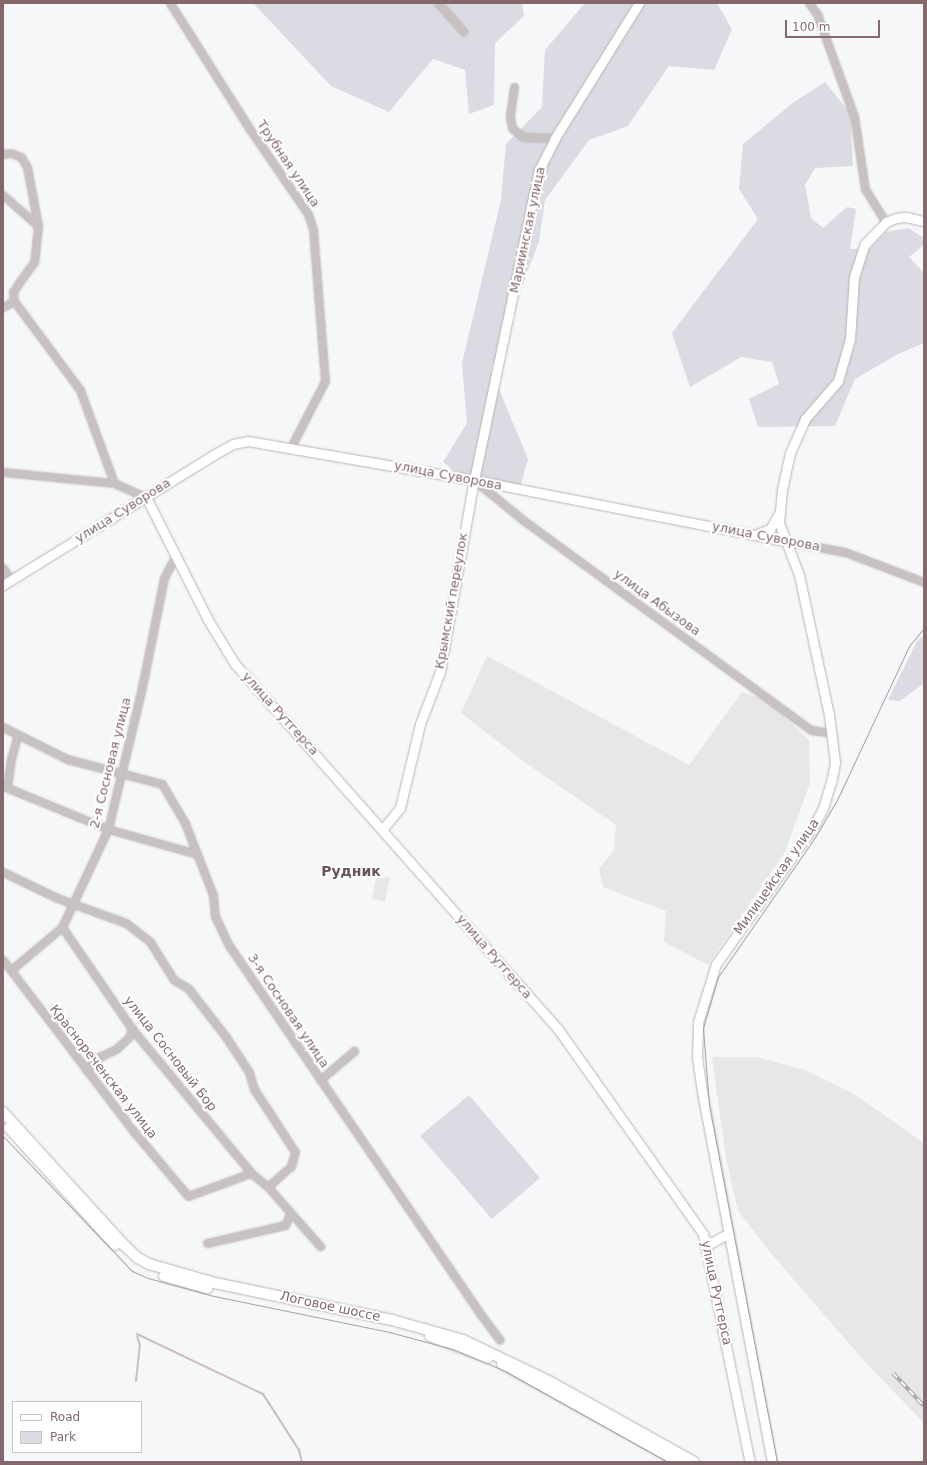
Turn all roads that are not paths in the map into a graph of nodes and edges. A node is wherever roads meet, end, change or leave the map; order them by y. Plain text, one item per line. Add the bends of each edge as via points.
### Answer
1 (170, 3) edge
2 (438, 3) edge
3 (639, 3) edge
4 (809, 3) edge
5 (463, 30) dead end
6 (514, 87) dead end
7 (555, 138) junction
8 (3, 154) edge
9 (3, 195) edge
10 (924, 221) edge
11 (886, 222) junction
12 (38, 226) junction
13 (14, 301) junction
14 (3, 307) edge
15 (291, 447) junction
16 (3, 472) edge
17 (474, 480) junction
18 (114, 483) junction
19 (146, 497) junction
20 (778, 515) junction
21 (754, 535) junction
22 (785, 541) junction
23 (175, 556) junction
24 (3, 568) edge
25 (7, 582) edge
26 (924, 582) edge
27 (3, 727) edge
28 (832, 733) junction
29 (17, 736) junction
30 (122, 774) junction
31 (5, 786) edge
32 (108, 829) junction
33 (382, 830) junction
34 (197, 854) junction
35 (3, 872) edge
36 (73, 903) junction
37 (62, 927) junction
38 (3, 960) edge
39 (11, 970) junction
40 (698, 1022) joint
41 (132, 1029) junction
42 (354, 1051) dead end
43 (86, 1070) junction
44 (320, 1080) junction
45 (3, 1112) edge
46 (3, 1122) edge
47 (250, 1173) junction
48 (268, 1187) junction
49 (290, 1214) junction
50 (728, 1234) junction
51 (207, 1243) dead end
52 (707, 1245) junction
53 (320, 1246) dead end
54 (500, 1340) dead end
55 (679, 1462) edge
56 (694, 1462) edge
57 (750, 1462) edge
58 (772, 1462) edge

1 - 15 street, Трубная улица via 308,214 313,229 325,381
2 - 5 street
3 - 7 main road, Мариинская улица
4 - 11 street via 817,14 854,116 865,189
6 - 7 street via 510,117 512,128 524,137
7 - 17 main road, Мариинская улица via 539,170
8 - 12 street via 11,153 21,157 27,167
9 - 12 street
10 - 11 main road via 906,217
11 - 20 main road via 865,244 854,277 850,339 838,381 805,419 795,437
12 - 13 street via 34,262 18,284 14,292
13 - 14 street
13 - 18 street via 80,390
15 - 17 main road, улица Суворова
15 - 19 main road, улица Суворова via 256,441 233,444
16 - 18 street
17 - 21 main road, улица Суворова
17 - 28 street, улица Абызова via 523,520 811,730
17 - 33 main road, Крымский переулок via 440,672 420,724 400,808
18 - 19 street
19 - 23 main road, улица Рутгерса
19 - 25 main road, улица Суворова
20 - 21 main road via 770,529
20 - 22 main road, Милицейская улица
21 - 22 main road, улица Суворова
22 - 26 street, улица Суворова via 845,552
22 - 28 main road, Милицейская улица via 799,575
23 - 30 street, 2-я Сосновая улица via 162,585
23 - 33 main road, улица Рутгерса via 208,620 235,664
24 - 25 street
27 - 29 street
28 - 40 main road, Милицейская улица via 835,762 823,808 813,828 716,964
29 - 30 street via 68,759
29 - 31 street
30 - 32 street, 2-я Сосновая улица
30 - 34 street, 3-я Сосновая улица via 162,784 185,823
31 - 32 street
32 - 34 street
32 - 36 street, 2-я Сосновая улица
33 - 52 main road, улица Рутгерса via 558,1029 697,1224
34 - 44 street, 3-я Сосновая улица via 214,895 215,916 228,944
35 - 36 street
36 - 37 street, 2-я Сосновая улица
36 - 48 street via 126,923 150,942 174,980 188,988 226,1037 249,1072 254,1089 295,1152 291,1166
37 - 39 street, 2-я Сосновая улица
37 - 41 street, улица Сосновый Бор
38 - 39 street, Краснореченская улица
39 - 43 street, Краснореченская улица
40 - 50 main road, улица Рутгерса via 702,1092
41 - 43 street via 130,1038 116,1049 97,1058
41 - 47 street, улица Сосновый Бор
42 - 44 street
43 - 47 street, Краснореченская улица via 188,1196
44 - 54 street, 3-я Сосновая улица
45 - 56 main road, Логовое шоссе via 124,1244 138,1258 149,1264 215,1284 392,1320 463,1340 549,1381
46 - 55 main road, Логовое шоссе via 111,1241 135,1264 147,1271 214,1290 391,1326 462,1347 542,1385
47 - 48 street, улица Сосновый Бор
48 - 49 street, улица Сосновый Бор
49 - 51 street via 285,1225
49 - 53 street, улица Сосновый Бор
50 - 52 main road
50 - 58 main road, улица Рутгерса
52 - 57 main road, улица Рутгерса

